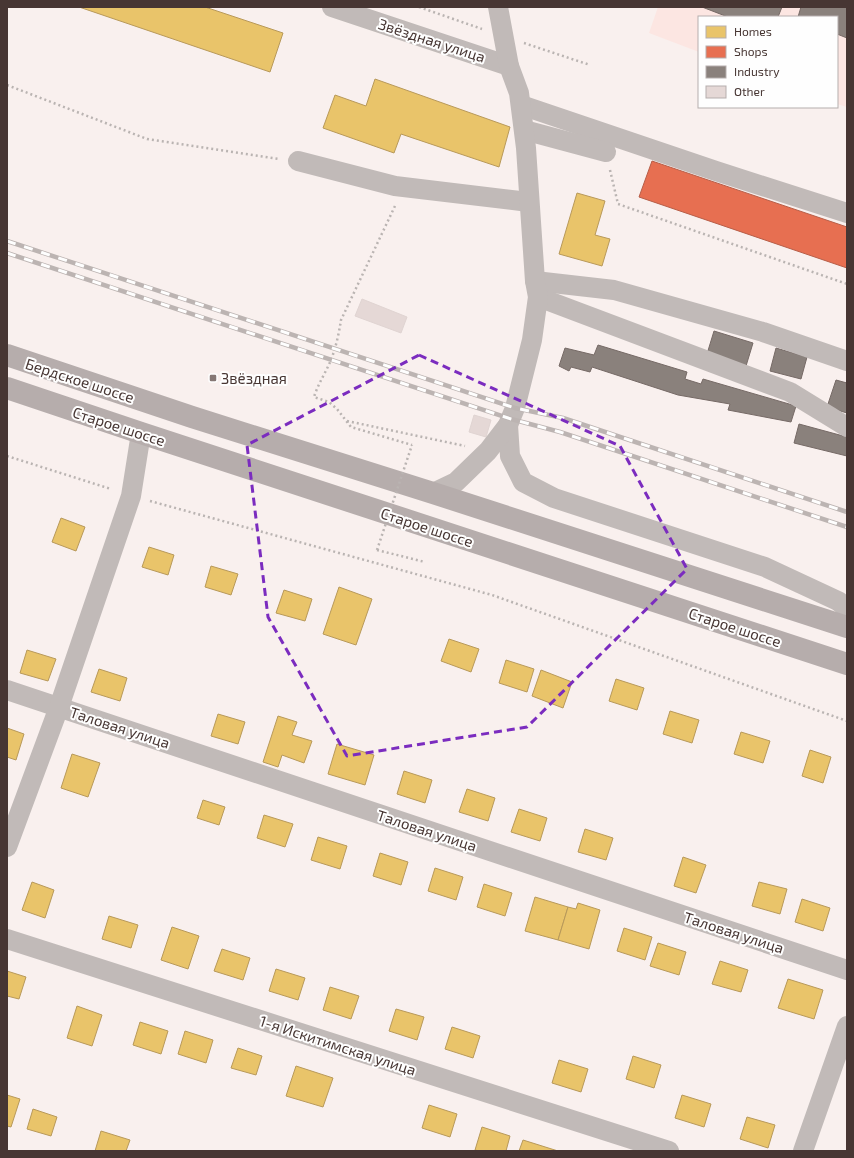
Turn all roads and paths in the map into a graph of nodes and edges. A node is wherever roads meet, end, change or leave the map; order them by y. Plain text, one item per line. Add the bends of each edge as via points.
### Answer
1 (332, 7) edge
2 (498, 7) edge
3 (509, 66) junction
4 (7, 85) edge
5 (521, 105) junction
6 (524, 130) junction
7 (606, 152) joint
8 (298, 162) joint
9 (404, 187) junction
10 (530, 202) junction
11 (847, 214) edge
12 (847, 284) edge
13 (537, 289) junction
14 (7, 355) edge
15 (847, 361) edge
16 (7, 388) edge
17 (153, 404) joint
18 (346, 421) junction
19 (508, 425) junction
20 (847, 427) edge
21 (141, 433) junction
22 (488, 451) junction
23 (7, 456) edge
24 (433, 493) junction
25 (131, 496) junction
26 (425, 562) dead end
27 (847, 608) edge
28 (847, 627) edge
29 (847, 664) edge
30 (7, 690) edge
31 (59, 706) junction
32 (847, 721) edge
33 (7, 847) edge
34 (7, 939) edge
35 (847, 970) edge
36 (847, 1026) edge
37 (669, 1151) edge
38 (803, 1151) edge

1 - 3 street, Звёздная улица
2 - 3 street
3 - 5 street
4 - 8 path via 147,139
5 - 6 street
5 - 11 street
6 - 7 street
6 - 10 street
7 - 12 path via 618,204
8 - 9 street
9 - 10 street
9 - 18 path via 341,320 335,350 314,397 328,402
10 - 13 street
13 - 15 street via 614,290 763,332
13 - 19 street via 532,340 515,408
13 - 20 street via 790,392
14 - 17 highway, Бердское шоссе
16 - 21 highway, Старое шоссе
17 - 24 highway, Старое шоссе
18 - 22 path
18 - 26 path, bridge via 351,427 412,445 377,550
19 - 22 street
19 - 27 street via 510,456 523,482 554,498 765,567 838,601
21 - 25 street
21 - 29 highway, Старое шоссе
22 - 24 street via 456,482
23 - 25 path
24 - 28 highway, Старое шоссе
25 - 31 street
25 - 32 path via 492,595
30 - 31 street, Таловая улица
31 - 33 street
31 - 35 street, Таловая улица
34 - 37 street, 1-я Искитимская улица
36 - 38 street

